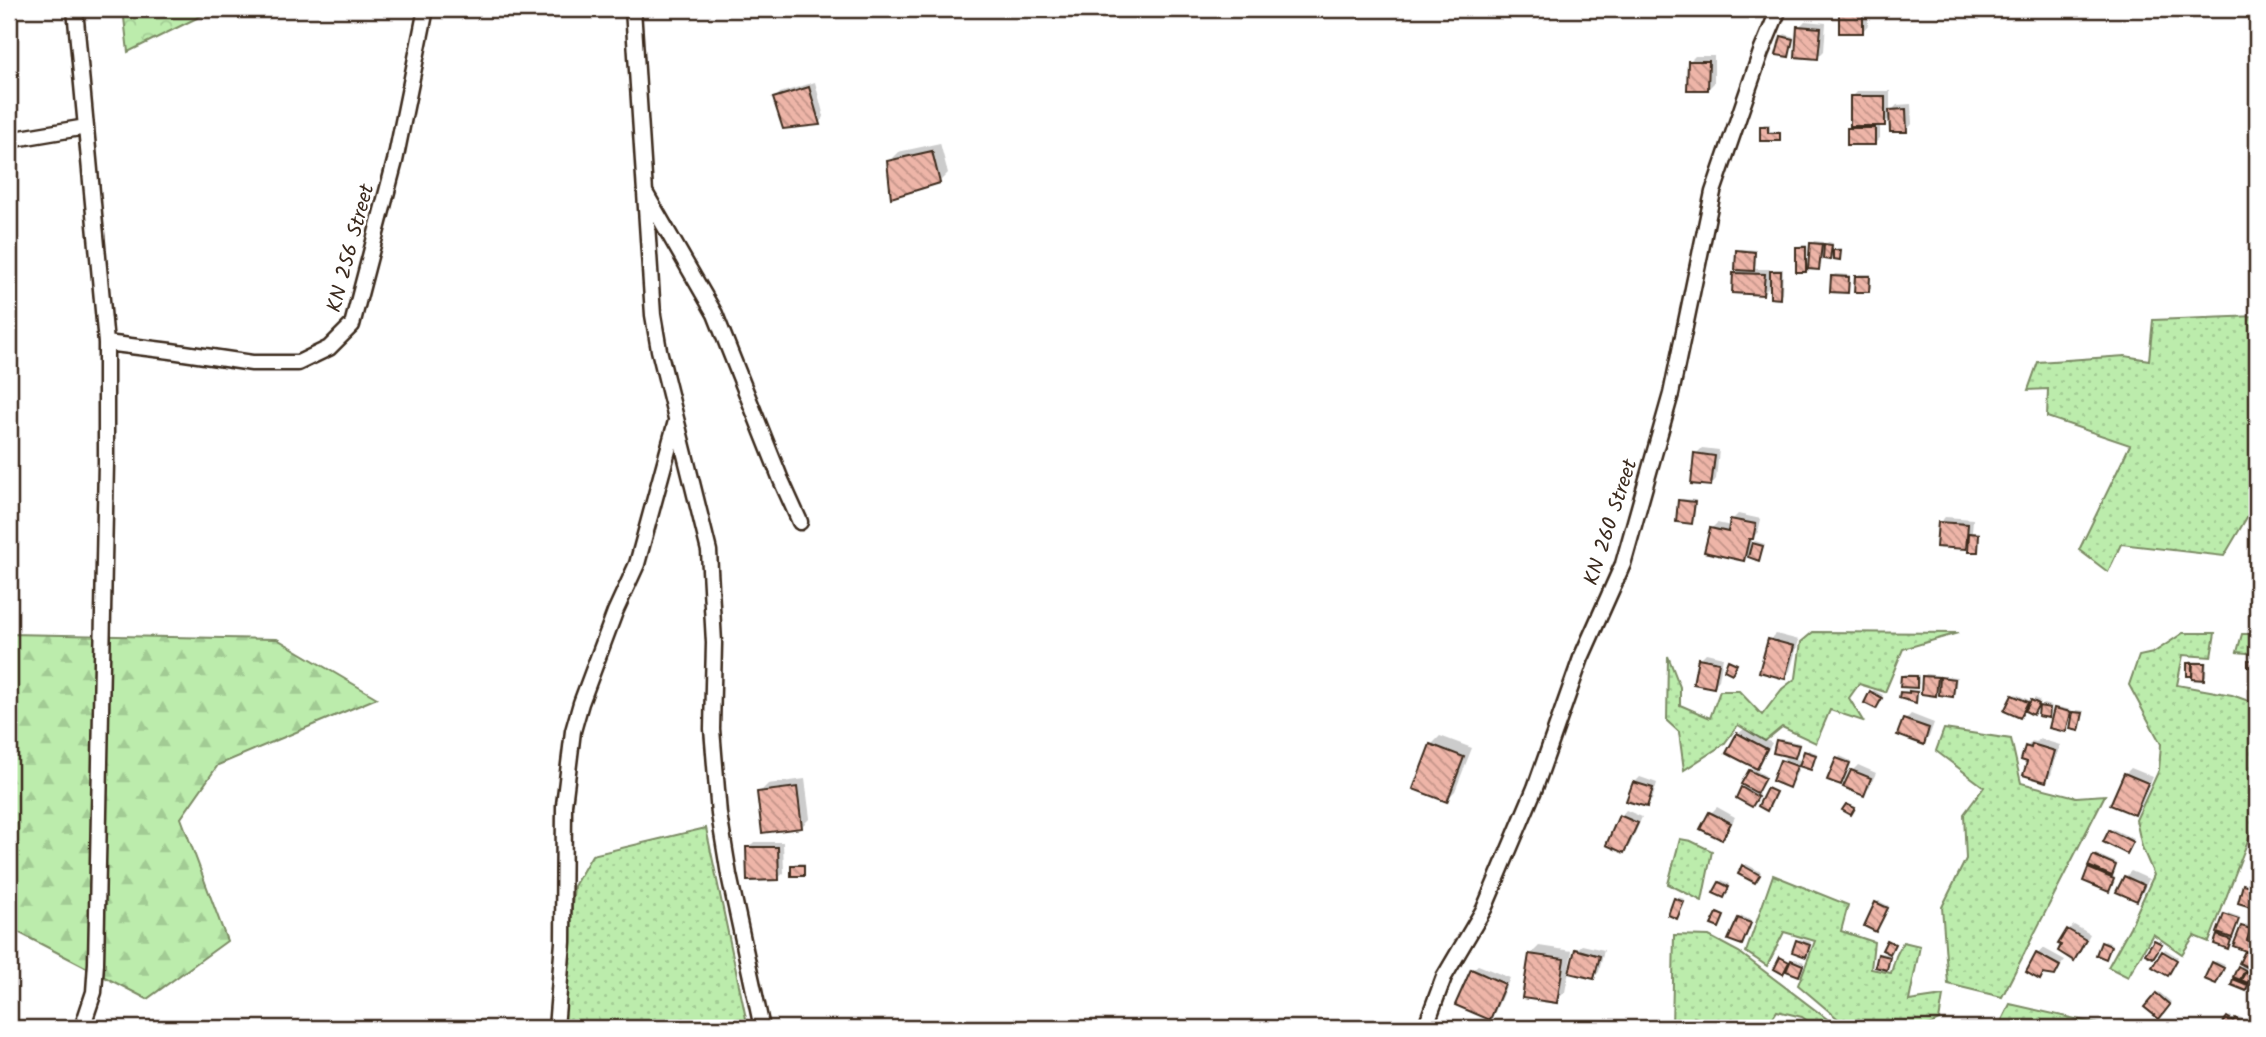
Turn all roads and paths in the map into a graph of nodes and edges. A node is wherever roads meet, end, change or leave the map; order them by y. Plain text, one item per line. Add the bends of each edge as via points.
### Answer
1 (75, 9) edge
2 (426, 9) edge
3 (633, 9) edge
4 (1779, 9) edge
5 (86, 127) junction
6 (9, 140) edge
7 (643, 188) junction
8 (106, 343) junction
9 (676, 419) junction
10 (800, 522) dead end
11 (82, 1028) edge
12 (556, 1028) edge
13 (762, 1028) edge
14 (1424, 1028) edge

1 - 5 street
2 - 8 street, KN 256 Street via 396,160 352,325 329,348 298,363 252,363
3 - 7 street
4 - 14 street, KN 260 Street via 1713,192 1671,394 1623,564 1581,658 1535,788 1484,909 1444,977
5 - 6 street
5 - 8 street
7 - 9 street via 653,315
7 - 10 street via 715,314
8 - 11 street via 96,963 94,992
9 - 12 street via 637,564 573,731 564,805 563,942
9 - 13 street via 709,551 715,643 712,729 719,814

